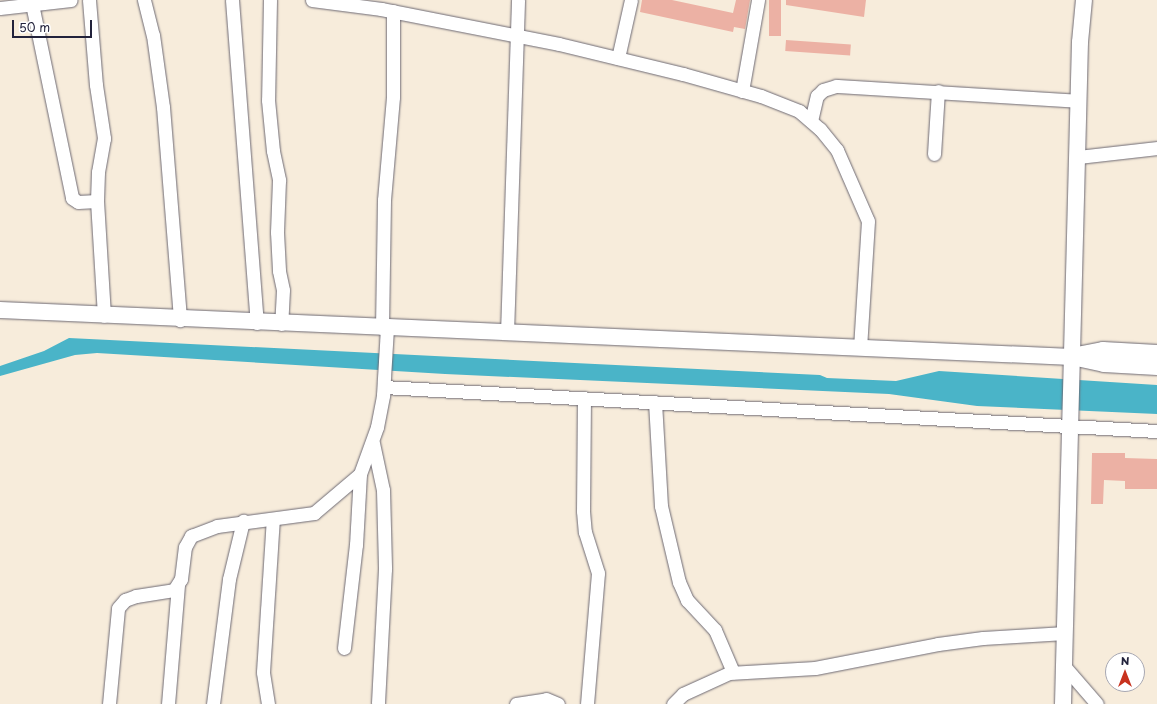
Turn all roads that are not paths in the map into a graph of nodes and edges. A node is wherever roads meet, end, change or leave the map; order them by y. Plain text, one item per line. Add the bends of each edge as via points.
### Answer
1 (71, 0) edge
2 (88, 0) edge
3 (144, 0) edge
4 (232, 0) edge
5 (270, 0) edge
6 (312, 0) edge
7 (518, 0) edge
8 (631, 0) edge
9 (758, 0) edge
10 (1084, 0) edge
11 (18, 3) edge
12 (32, 4) junction
13 (0, 8) edge
14 (393, 11) junction
15 (516, 35) junction
16 (618, 58) junction
17 (742, 91) junction
18 (938, 91) junction
19 (1079, 102) junction
20 (811, 121) junction
21 (1157, 148) edge
22 (934, 154) dead end
23 (1078, 157) junction
24 (98, 201) junction
25 (0, 310) edge
26 (104, 316) junction
27 (180, 320) junction
28 (257, 323) junction
29 (281, 324) junction
30 (384, 328) junction
31 (507, 333) junction
32 (860, 348) junction
33 (1157, 352) edge
34 (1072, 356) junction
35 (1157, 367) edge
36 (384, 387) junction
37 (584, 398) junction
38 (655, 402) junction
39 (1071, 426) junction
40 (1157, 431) edge
41 (372, 442) junction
42 (360, 474) junction
43 (273, 519) junction
44 (243, 522) junction
45 (178, 584) junction
46 (1065, 634) junction
47 (344, 648) dead end
48 (1064, 666) junction
49 (733, 672) junction
50 (378, 703) edge
51 (109, 704) edge
52 (168, 704) edge
53 (212, 704) edge
54 (268, 704) edge
55 (516, 704) edge
56 (558, 704) edge
57 (587, 704) edge
58 (673, 704) edge
59 (1062, 704) edge
60 (1097, 704) edge

1 - 12 street
2 - 24 street via 104,138 98,172
3 - 27 street via 153,35 163,107
4 - 28 street
5 - 29 street via 268,100 279,180 277,232 279,271 283,290
6 - 14 street
7 - 15 street
8 - 16 street
9 - 17 street
10 - 19 main road
11 - 12 street
11 - 13 street
12 - 24 street via 72,198 78,202
14 - 15 street
14 - 30 street via 394,97 384,200
15 - 16 street
15 - 31 street
16 - 17 street
17 - 20 street via 800,111
18 - 19 street
18 - 20 street via 836,86 823,90 817,96
18 - 22 street
19 - 23 main road
20 - 32 street via 837,150 868,221
21 - 23 street
23 - 34 main road
24 - 26 street
25 - 26 main road
26 - 27 main road
27 - 28 main road
28 - 29 main road
29 - 30 main road
30 - 31 main road
30 - 36 street
31 - 32 main road
32 - 34 main road
33 - 34 main road via 1103,350
34 - 35 main road via 1104,364
34 - 39 main road
36 - 37 street
36 - 41 street
37 - 38 street
37 - 57 street via 583,511 585,532 598,573
38 - 39 street
38 - 49 street via 662,506 679,582 687,600 716,630
39 - 40 street
39 - 46 main road
41 - 42 street
41 - 50 street via 383,490 385,569
42 - 43 street via 314,513
42 - 47 street via 356,545
43 - 44 street
43 - 54 street via 263,672
44 - 45 street via 217,526 191,536 185,547 181,579
44 - 53 street via 230,573
45 - 51 street via 174,590 166,593 145,594 125,600 118,608
45 - 52 street
46 - 48 main road
46 - 49 street via 983,638 904,650 815,668
48 - 59 main road
48 - 60 street
49 - 58 street via 683,694
55 - 56 street via 546,699

